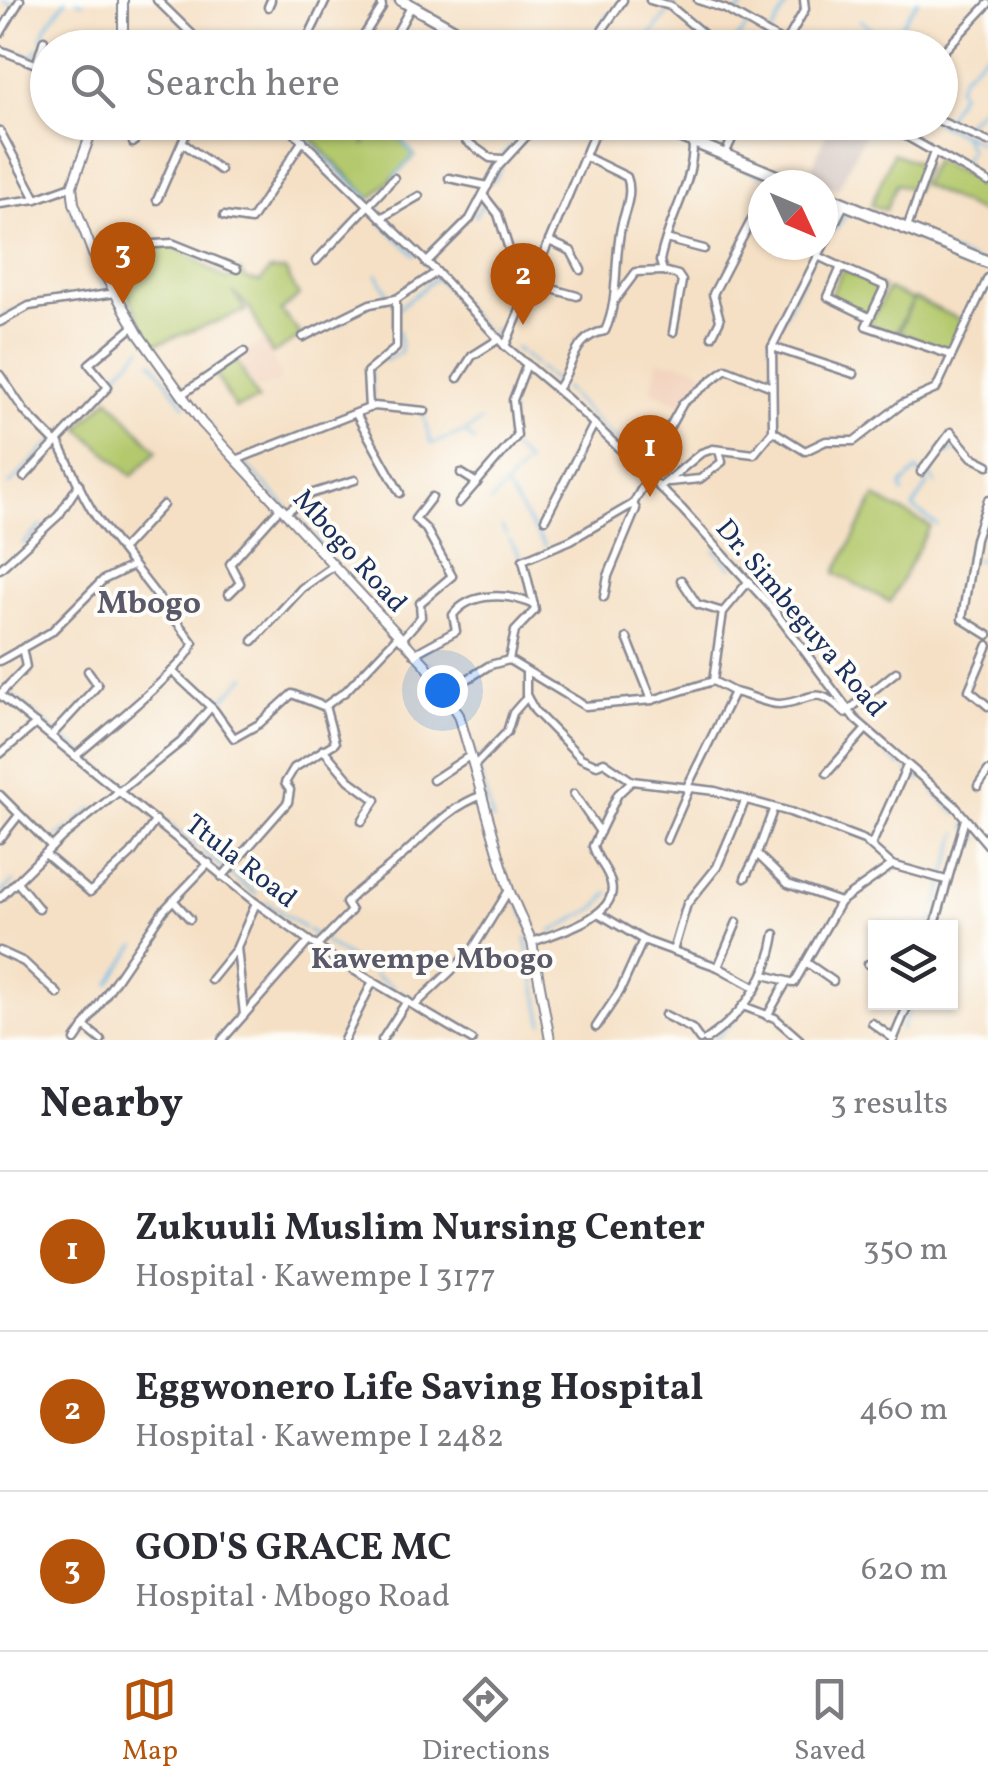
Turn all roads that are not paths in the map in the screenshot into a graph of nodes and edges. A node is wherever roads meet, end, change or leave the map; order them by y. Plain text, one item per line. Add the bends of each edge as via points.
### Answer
1 (20, 0) edge
2 (123, 0) edge
3 (158, 0) edge
4 (326, 0) edge
5 (382, 0) edge
6 (623, 0) edge
7 (650, 0) edge
8 (698, 0) edge
9 (731, 0) edge
10 (804, 0) edge
11 (406, 3) edge
12 (988, 4) edge
13 (725, 9) junction
14 (447, 25) junction
15 (122, 30) edge
16 (186, 30) edge
17 (312, 30) edge
18 (367, 30) edge
19 (395, 30) edge
20 (445, 30) edge
21 (455, 30) edge
22 (602, 30) edge
23 (698, 30) edge
24 (760, 30) edge
25 (794, 30) edge
26 (0, 34) edge
27 (958, 36) edge
28 (0, 50) edge
29 (30, 61) edge
30 (958, 128) edge
31 (0, 131) edge
32 (88, 140) edge
33 (136, 140) edge
34 (303, 140) joint
35 (522, 140) edge
36 (593, 140) edge
37 (687, 140) edge
38 (732, 140) edge
39 (914, 140) edge
40 (183, 142) joint
41 (466, 142) dead end
42 (692, 142) junction
43 (988, 142) edge
44 (134, 143) dead end
45 (934, 152) junction
46 (725, 154) junction
47 (586, 157) junction
48 (504, 159) junction
49 (220, 170) dead end
50 (755, 170) edge
51 (394, 178) dead end
52 (449, 178) dead end
53 (988, 182) edge
54 (72, 186) junction
55 (488, 186) junction
56 (419, 196) dead end
57 (484, 196) junction
58 (36, 200) junction
59 (157, 200) dead end
60 (838, 201) edge
61 (0, 204) edge
62 (368, 204) junction
63 (844, 204) junction
64 (224, 216) dead end
65 (838, 216) edge
66 (381, 218) junction
67 (748, 227) edge
68 (907, 228) junction
69 (666, 239) junction
70 (549, 240) junction
71 (704, 249) dead end
72 (816, 260) edge
73 (826, 260) edge
74 (316, 261) dead end
75 (988, 262) edge
76 (99, 264) junction
77 (426, 264) junction
78 (841, 267) junction
79 (237, 269) dead end
80 (581, 270) dead end
81 (663, 270) junction
82 (437, 272) junction
83 (516, 272) dead end
84 (988, 278) edge
85 (531, 283) junction
86 (115, 293) junction
87 (577, 296) dead end
88 (396, 300) junction
89 (612, 306) junction
90 (870, 317) junction
91 (0, 322) edge
92 (134, 326) junction
93 (673, 332) dead end
94 (712, 336) dead end
95 (303, 338) dead end
96 (502, 342) junction
97 (772, 347) junction
98 (244, 352) dead end
99 (951, 355) junction
100 (527, 364) junction
101 (854, 374) dead end
102 (0, 375) edge
103 (458, 378) dead end
104 (772, 387) junction
105 (557, 389) junction
106 (180, 396) junction
107 (369, 408) junction
108 (425, 411) dead end
109 (356, 414) junction
110 (594, 424) junction
111 (773, 431) junction
112 (57, 442) junction
113 (718, 450) junction
114 (236, 460) junction
115 (631, 460) junction
116 (988, 465) edge
117 (921, 472) dead end
118 (461, 473) dead end
119 (24, 476) dead end
120 (648, 477) junction
121 (355, 480) dead end
122 (478, 483) junction
123 (78, 484) junction
124 (664, 485) junction
125 (400, 493) dead end
126 (432, 497) dead end
127 (988, 500) edge
128 (460, 503) dead end
129 (633, 504) junction
130 (164, 505) dead end
131 (285, 509) junction
132 (545, 519) dead end
133 (124, 548) junction
134 (132, 566) junction
135 (332, 568) junction
136 (0, 569) edge
137 (681, 580) dead end
138 (748, 582) junction
139 (229, 594) dead end
140 (604, 596) dead end
141 (535, 605) junction
142 (723, 612) junction
143 (988, 635) edge
144 (399, 638) junction
145 (627, 638) dead end
146 (253, 642) dead end
147 (988, 644) edge
148 (23, 652) junction
149 (414, 654) junction
150 (509, 660) junction
151 (0, 662) edge
152 (526, 670) junction
153 (88, 671) dead end
154 (172, 671) junction
155 (896, 672) dead end
156 (713, 681) junction
157 (447, 692) junction
158 (734, 692) junction
159 (0, 694) edge
160 (527, 697) junction
161 (652, 700) junction
162 (324, 706) junction
163 (988, 706) edge
164 (211, 707) junction
165 (845, 713) junction
166 (36, 724) junction
167 (866, 729) junction
168 (51, 736) junction
169 (324, 750) junction
170 (0, 754) edge
171 (76, 756) junction
172 (470, 756) junction
173 (474, 766) junction
174 (907, 766) junction
175 (988, 771) edge
176 (827, 773) dead end
177 (433, 780) dead end
178 (632, 782) junction
179 (978, 786) dead end
180 (688, 788) junction
181 (123, 792) junction
182 (483, 794) junction
183 (574, 794) dead end
184 (0, 795) edge
185 (745, 800) junction
186 (773, 810) junction
187 (19, 815) junction
188 (965, 819) junction
189 (156, 820) junction
190 (362, 820) dead end
191 (600, 832) junction
192 (0, 839) edge
193 (668, 840) dead end
194 (988, 845) edge
195 (871, 846) junction
196 (52, 847) junction
197 (45, 854) junction
198 (757, 854) junction
199 (209, 863) junction
200 (892, 864) junction
201 (222, 876) junction
202 (745, 878) dead end
203 (946, 880) junction
204 (18, 882) junction
205 (509, 890) junction
206 (0, 898) edge
207 (173, 900) junction
208 (840, 902) junction
209 (256, 903) junction
210 (39, 909) dead end
211 (598, 913) junction
212 (190, 919) dead end
213 (936, 920) edge
214 (737, 922) dead end
215 (775, 934) dead end
216 (643, 940) junction
217 (309, 941) junction
218 (532, 942) junction
219 (317, 946) junction
220 (237, 947) junction
221 (0, 952) edge
222 (673, 952) junction
223 (807, 962) junction
224 (718, 967) junction
225 (764, 976) junction
226 (212, 980) dead end
227 (833, 980) dead end
228 (373, 981) junction
229 (786, 983) junction
230 (756, 988) junction
231 (58, 994) dead end
232 (411, 1003) junction
233 (743, 1006) junction
234 (907, 1010) edge
235 (244, 1015) junction
236 (665, 1015) dead end
237 (766, 1017) junction
238 (872, 1023) dead end
239 (84, 1026) junction
240 (596, 1027) dead end
241 (462, 1037) edge
242 (75, 1040) edge
243 (101, 1040) edge
244 (222, 1040) edge
245 (344, 1040) edge
246 (382, 1040) edge
247 (472, 1040) edge
248 (550, 1040) edge
249 (703, 1040) edge
250 (800, 1040) edge
251 (894, 1040) edge

1 - 26 street
2 - 15 street
3 - 16 street
4 - 17 street
5 - 18 street
6 - 22 street
7 - 23 street
8 - 13 street
9 - 13 street
10 - 25 street
11 - 14 main road
11 - 19 street
12 - 27 street
13 - 24 street
14 - 20 street
14 - 21 main road
28 - 29 street
30 - 43 street
31 - 58 street
32 - 54 street
33 - 44 street
34 - 62 street, Dr. Simbeguya Road
34 - 64 street via 251,220
35 - 48 street
36 - 47 street
37 - 42 main road
38 - 46 street
39 - 45 street
40 - 49 street
40 - 59 street
41 - 48 street
42 - 46 main road
42 - 69 street via 692,176
45 - 53 street
45 - 68 street
46 - 50 main road
47 - 70 street
47 - 89 street via 627,177 630,186 613,259
48 - 55 street
51 - 62 street
52 - 55 street
54 - 58 street
54 - 76 street, Mbogo Road
55 - 57 street
56 - 66 street
57 - 77 street
57 - 83 street via 498,214
58 - 61 street
60 - 63 main road
62 - 66 street, Dr. Simbeguya Road
62 - 74 street
63 - 65 street
63 - 68 main road
66 - 77 street, Dr. Simbeguya Road
67 - 94 street via 713,294 720,320
68 - 75 main road
69 - 71 street
69 - 81 street
70 - 80 street via 570,252
70 - 85 street
72 - 97 street
73 - 78 street
76 - 79 street via 138,245 172,243
76 - 86 street, Mbogo Road
77 - 82 street, Dr. Simbeguya Road
78 - 90 street via 828,297
78 - 90 street via 885,286
81 - 89 street via 636,272
81 - 93 street via 682,282
82 - 88 street
82 - 96 street, Dr. Simbeguya Road
84 - 99 street
85 - 87 street
85 - 96 street
86 - 91 street via 29,306
86 - 92 street, Mbogo Road
88 - 95 street via 370,304
88 - 107 street via 396,348 368,372
89 - 105 street via 604,331 585,338
90 - 99 street via 866,326
92 - 106 street, Mbogo Road
92 - 112 street via 88,364 108,387
96 - 100 street, Dr. Simbeguya Road
96 - 103 street via 472,356
97 - 101 street
97 - 104 street
98 - 106 street
99 - 111 street via 936,388 898,406 851,442 820,442 806,451
100 - 105 street, Dr. Simbeguya Road
100 - 122 street via 513,400 517,436
102 - 112 street
104 - 111 street
104 - 115 street via 726,369
105 - 110 street, Dr. Simbeguya Road
106 - 114 street, Mbogo Road
107 - 108 street
107 - 109 street
109 - 114 street
109 - 125 street
110 - 115 street, Dr. Simbeguya Road
110 - 132 street
111 - 113 street via 754,454
112 - 119 street
112 - 123 street
113 - 124 street via 687,460
113 - 124 street via 722,462 709,474
114 - 131 street, Mbogo Road
115 - 120 street, Dr. Simbeguya Road
116 - 117 street via 951,432
118 - 122 street
120 - 124 street, Dr. Simbeguya Road
120 - 129 street
121 - 131 street
122 - 128 street
123 - 133 street
123 - 136 street via 59,515
124 - 138 street, Dr. Simbeguya Road
126 - 144 street via 415,519 452,576 420,603 420,617
127 - 143 street via 962,616 964,624
129 - 140 street
129 - 141 street via 524,560
130 - 133 street
131 - 135 street, Mbogo Road
131 - 139 street via 230,564 240,582
133 - 134 street
134 - 148 street via 103,580
134 - 154 street via 193,643
135 - 144 street, Mbogo Road
135 - 146 street via 302,588
137 - 142 street via 697,604
138 - 142 street
138 - 165 street, Dr. Simbeguya Road
141 - 149 street via 492,596 462,605 453,617 456,631
141 - 150 street via 515,631
142 - 156 street
144 - 149 street, Mbogo Road
144 - 162 street
145 - 161 street
147 - 163 street via 969,690
148 - 151 street
148 - 159 street via 26,668
149 - 157 street, Mbogo Road
150 - 152 street
150 - 157 street
152 - 160 street
152 - 161 street via 586,706
153 - 168 street via 97,687
154 - 164 street
154 - 171 street
155 - 165 street
156 - 158 street
156 - 161 street
157 - 172 street, Mbogo Road
158 - 165 street via 776,704 822,695
158 - 180 street
159 - 166 street, Ttula Road
160 - 173 street via 512,713 507,732
160 - 178 street via 581,758 604,762
162 - 164 street via 292,694 234,738
162 - 169 street via 336,740
164 - 181 street
165 - 167 street, Dr. Simbeguya Road
166 - 168 street, Ttula Road
166 - 170 street
167 - 174 street, Dr. Simbeguya Road
167 - 176 street
168 - 171 street, Ttula Road
169 - 190 street via 376,800
169 - 201 street via 289,773 288,802
171 - 181 street, Ttula Road
172 - 173 street, Mbogo Road
172 - 177 street
173 - 182 street, Mbogo Road
174 - 188 street, Dr. Simbeguya Road
174 - 195 street
175 - 179 street
178 - 180 street
178 - 191 street via 618,794
180 - 185 street
180 - 193 street
181 - 189 street, Ttula Road
181 - 196 street
182 - 205 street, Mbogo Road
182 - 219 street via 450,812 357,888 346,904 351,911
183 - 191 street
184 - 187 street
185 - 186 street
185 - 222 street via 717,866 686,904
186 - 195 street
186 - 198 street
187 - 192 street
187 - 196 street
188 - 194 street, Dr. Simbeguya Road
188 - 203 street
189 - 197 street via 90,892
189 - 199 street, Ttula Road
191 - 211 street via 593,850 612,892
195 - 200 street
196 - 197 street
197 - 204 street
198 - 202 street
198 - 208 street via 788,884
199 - 201 street, Ttula Road
199 - 207 street
200 - 203 street
200 - 208 street
201 - 209 street, Ttula Road
203 - 213 street
204 - 206 street
204 - 210 street
205 - 218 street, Mbogo Road
205 - 232 street via 470,952
207 - 212 street
207 - 239 street
208 - 223 street
209 - 217 street, Ttula Road
209 - 220 street
211 - 216 street
211 - 218 street
214 - 224 street
215 - 225 street
216 - 222 street
216 - 240 street
217 - 219 street, Ttula Road
217 - 235 street
218 - 248 street, Mbogo Road
219 - 228 street, Ttula Road
220 - 226 street
220 - 235 street
221 - 231 street via 24,962
222 - 224 street
223 - 227 street
223 - 229 street via 794,984
224 - 230 street
225 - 229 street
225 - 230 street
228 - 232 street, Ttula Road
228 - 245 street
229 - 237 street
230 - 233 street
232 - 241 street, Ttula Road
232 - 246 street
233 - 237 street
233 - 249 street via 729,1026
234 - 251 street
235 - 244 street
236 - 249 street
237 - 250 street
238 - 251 street
239 - 242 street
239 - 243 street
241 - 247 street, Ttula Road

